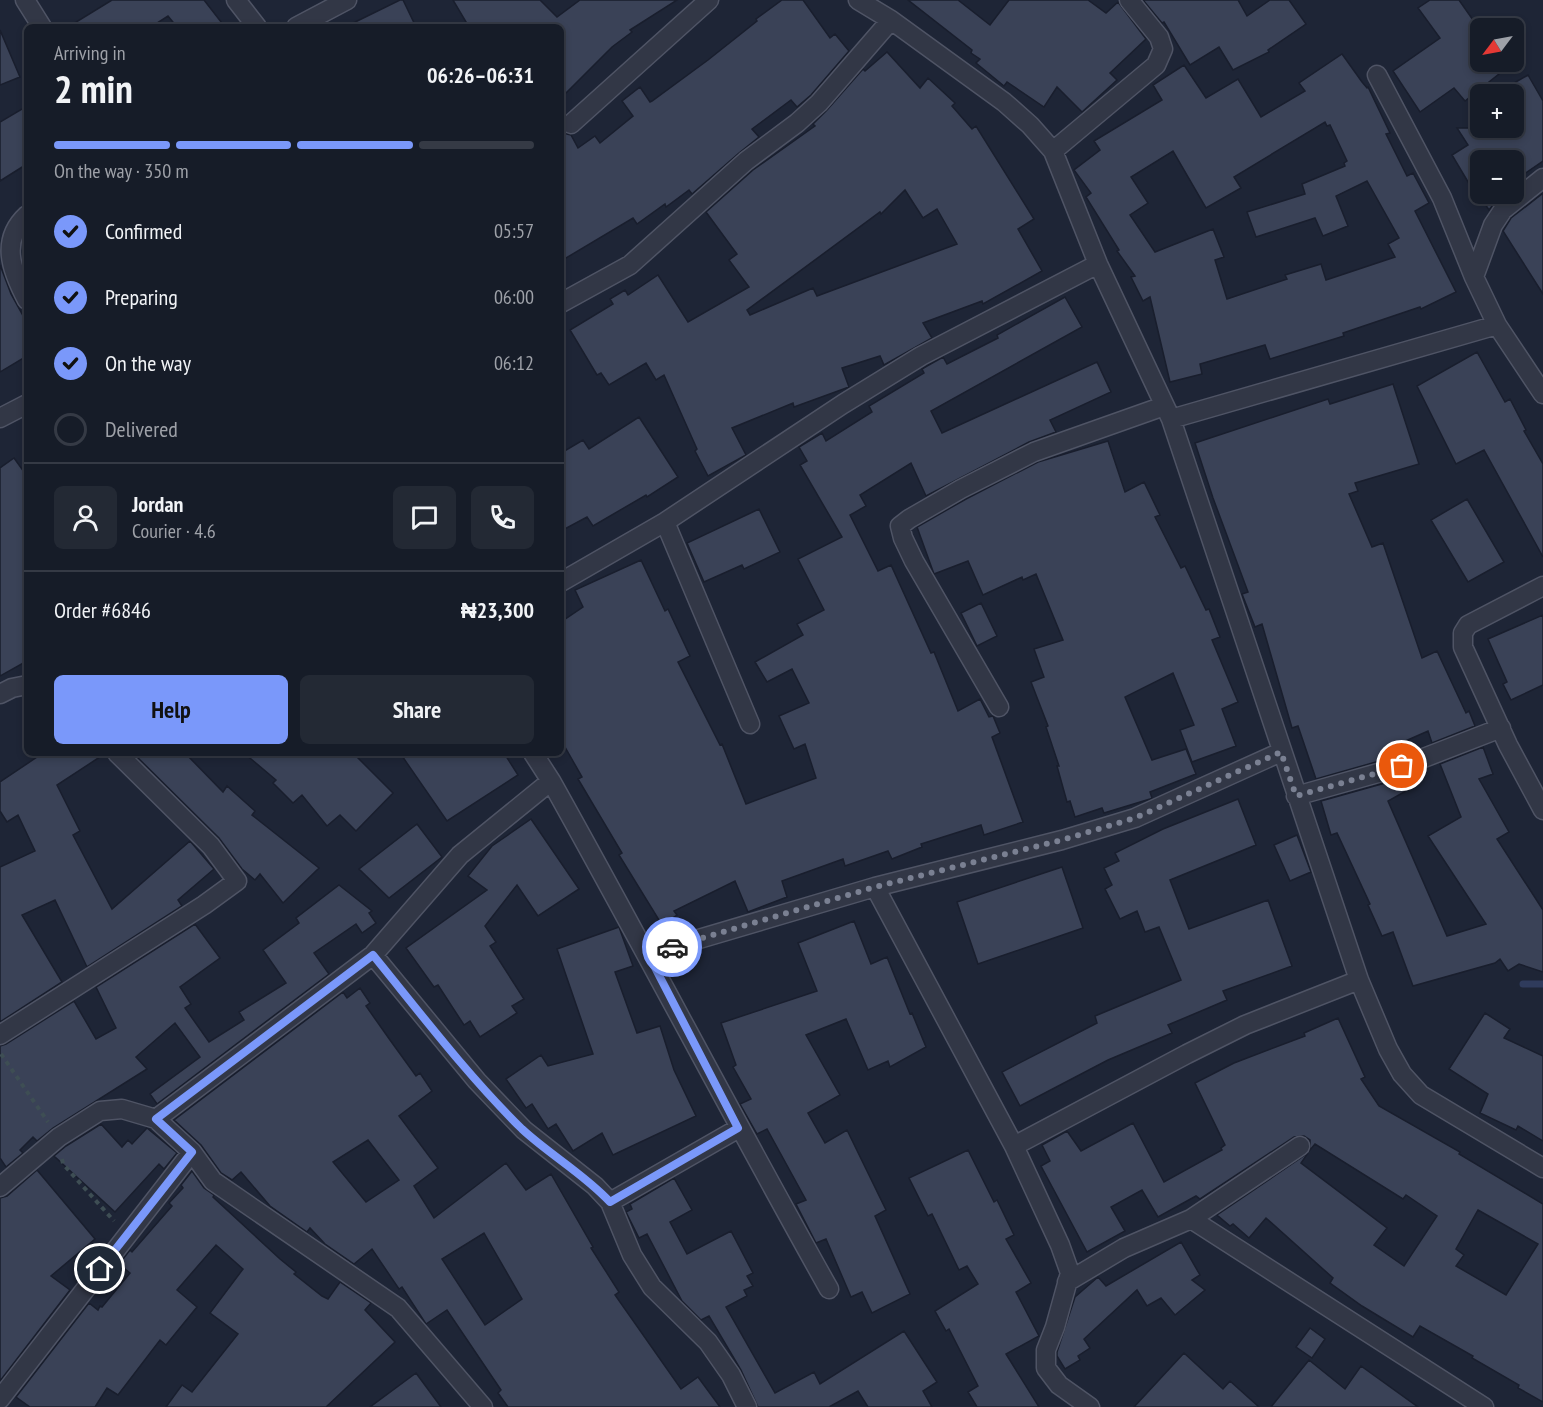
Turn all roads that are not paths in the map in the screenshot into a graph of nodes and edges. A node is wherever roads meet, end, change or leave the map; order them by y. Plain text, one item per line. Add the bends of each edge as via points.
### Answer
1 (25, 0) edge
2 (236, 0) edge
3 (347, 0) edge
4 (709, 0) edge
5 (1129, 0) edge
6 (868, 3) edge
7 (891, 20) junction
8 (40, 24) edge
9 (255, 24) edge
10 (302, 24) edge
11 (1377, 75) dead end
12 (571, 124) dead end
13 (1053, 151) junction
14 (1543, 178) edge
15 (24, 217) edge
16 (1098, 264) junction
17 (1474, 277) junction
18 (24, 294) edge
19 (564, 301) edge
20 (1497, 325) junction
21 (1542, 391) edge
22 (24, 405) edge
23 (1167, 412) junction
24 (0, 417) edge
25 (665, 522) junction
26 (564, 580) edge
27 (1543, 586) edge
28 (24, 686) edge
29 (0, 694) edge
30 (999, 707) dead end
31 (750, 724) dead end
32 (1501, 728) junction
33 (1281, 752) junction
34 (120, 756) edge
35 (535, 756) edge
36 (551, 781) junction
37 (1296, 796) junction
38 (1543, 810) edge
39 (875, 887) junction
40 (648, 954) junction
41 (373, 955) junction
42 (1359, 980) junction
43 (0, 1035) edge
44 (156, 1119) junction
45 (738, 1128) junction
46 (1014, 1146) junction
47 (1300, 1146) dead end
48 (192, 1152) junction
49 (1543, 1168) edge
50 (0, 1187) edge
51 (610, 1202) junction
52 (1191, 1219) junction
53 (1068, 1282) junction
54 (829, 1289) dead end
55 (0, 1399) edge
56 (483, 1407) edge
57 (747, 1407) edge
58 (1090, 1407) edge
59 (1484, 1407) edge

1 - 8 street
2 - 9 street
3 - 10 street
4 - 12 street
5 - 13 street via 1159,37 1163,49 1156,65
6 - 7 street
7 - 13 street via 1004,102
7 - 19 street via 797,123 746,161 630,265
11 - 17 street via 1442,198
13 - 16 street
14 - 17 street via 1503,210 1493,225
15 - 18 street via 7,240 9,266
16 - 23 street
16 - 25 street via 921,356
17 - 20 street
20 - 21 street
20 - 23 street
22 - 24 street
23 - 30 street via 1034,452 900,526 914,561
23 - 33 street
25 - 26 street
25 - 31 street
27 - 32 street via 1468,625 1463,633 1463,647
28 - 29 street
32 - 37 street via 1392,769
32 - 38 street
33 - 37 street
33 - 39 street via 1135,818
34 - 43 street via 211,846 237,881
35 - 36 street
36 - 40 street
36 - 41 street via 460,855
37 - 42 street
39 - 40 street
39 - 46 street
40 - 45 street
41 - 44 street
41 - 51 street via 477,1081 524,1130
42 - 46 street via 1245,1025
42 - 49 street via 1388,1049 1402,1074 1421,1095
44 - 48 street
44 - 50 street via 122,1109 100,1111 59,1137
45 - 51 street
45 - 54 street
46 - 53 street via 1060,1245 1070,1273
47 - 52 street
48 - 55 street
48 - 56 street via 213,1181 398,1308
51 - 57 street via 632,1255 652,1287 708,1342
52 - 53 street via 1124,1248
52 - 59 street
53 - 58 street via 1046,1350 1047,1368 1059,1385

